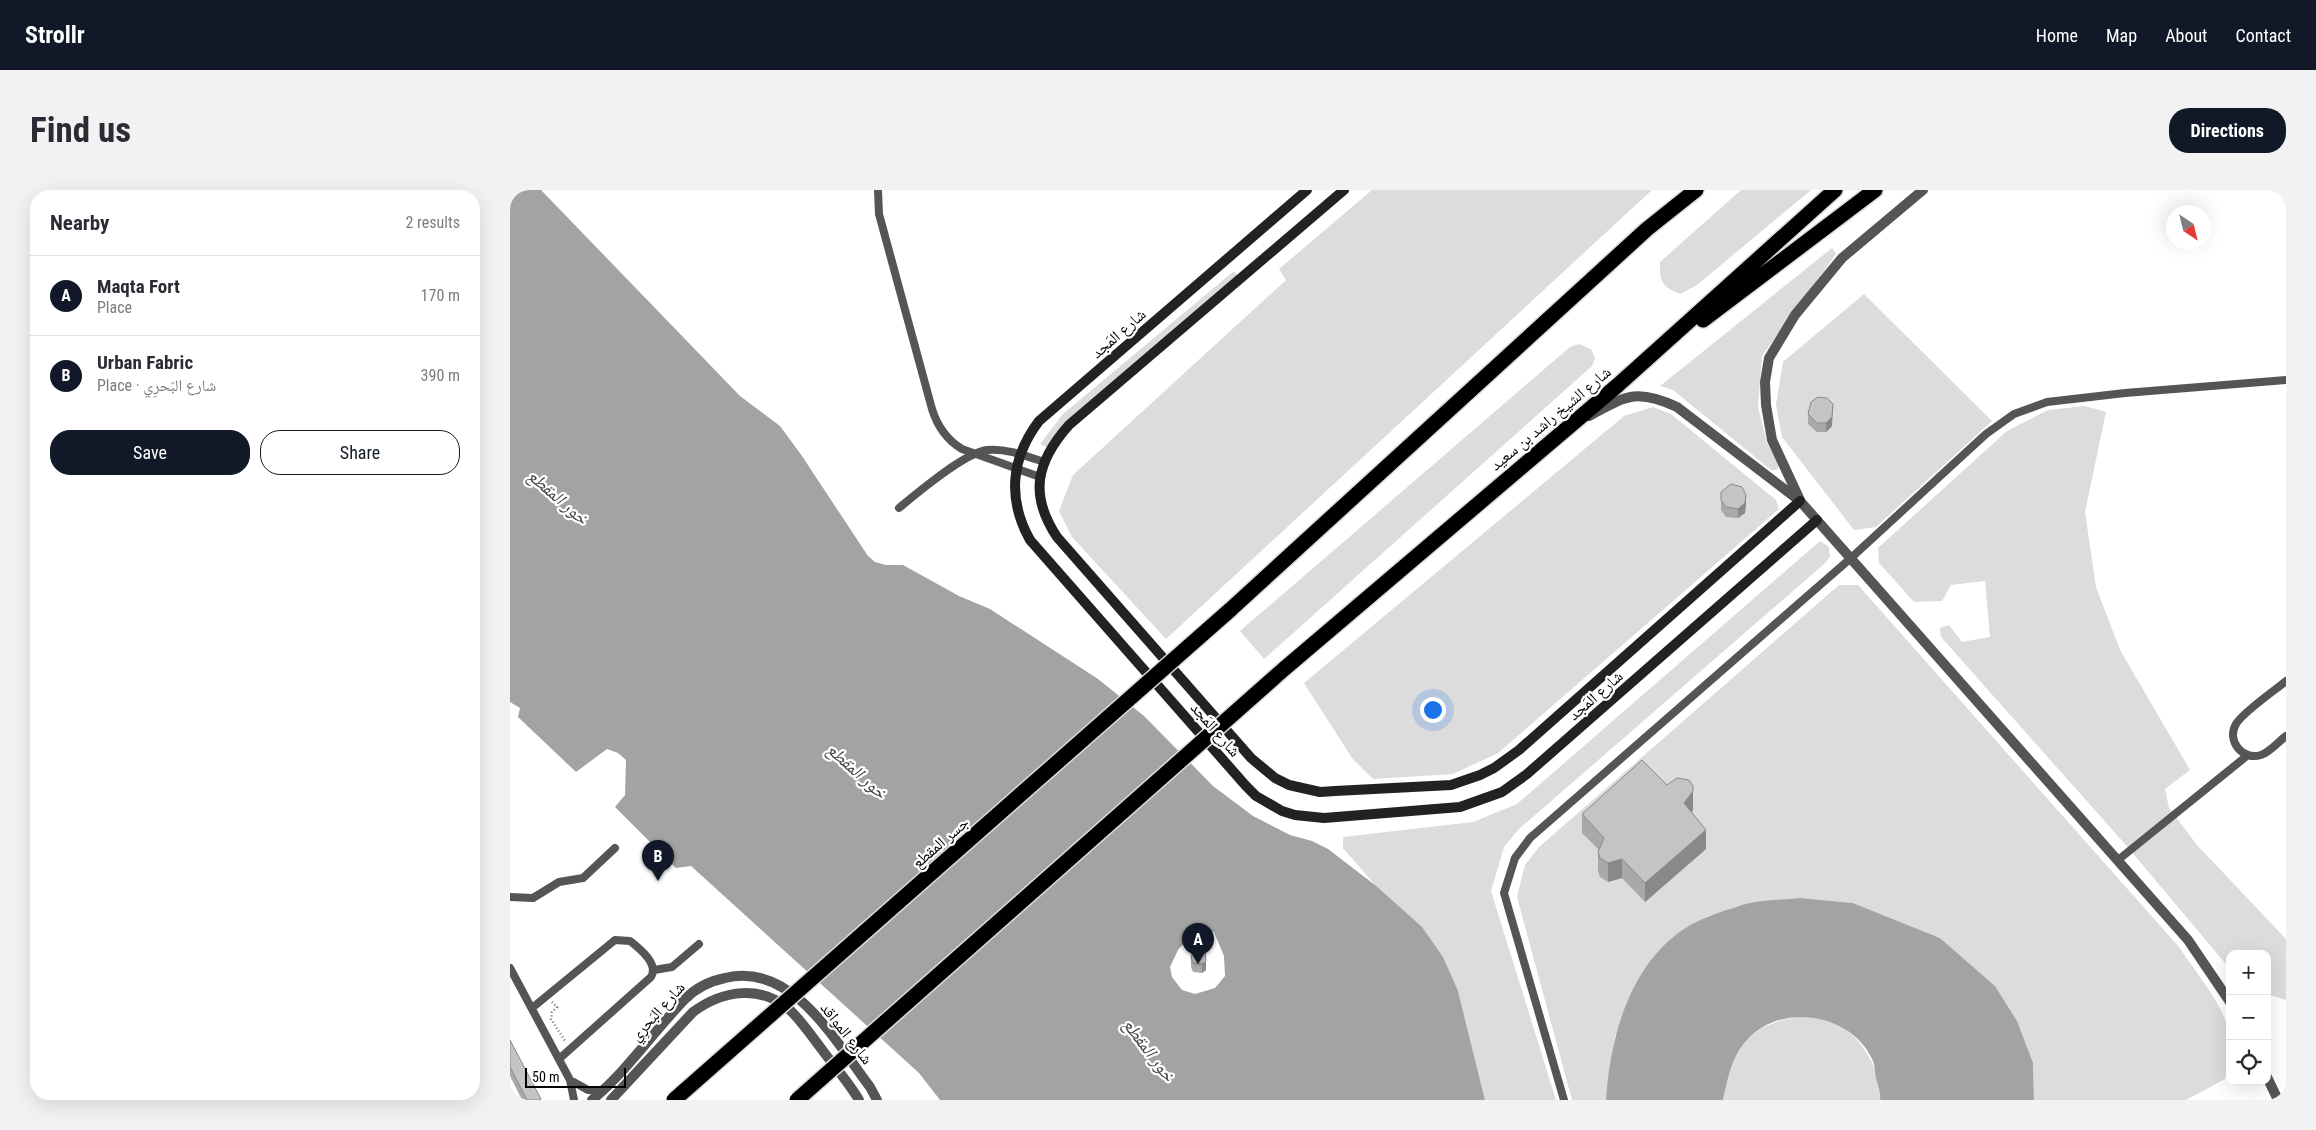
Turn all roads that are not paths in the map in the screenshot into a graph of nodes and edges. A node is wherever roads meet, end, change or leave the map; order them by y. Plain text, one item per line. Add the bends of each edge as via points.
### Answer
1 (878, 190) edge
2 (1307, 190) edge
3 (1344, 190) edge
4 (1685, 190) edge
5 (1696, 190) edge
6 (1835, 190) edge
7 (1876, 190) edge
8 (1923, 190) edge
9 (1646, 229) junction
10 (2286, 380) edge
11 (1618, 385) junction
12 (1564, 430) junction
13 (977, 453) junction
14 (1020, 454) junction
15 (1044, 462) junction
16 (1016, 469) junction
17 (1040, 477) junction
18 (1800, 501) junction
19 (899, 508) dead end
20 (1817, 520) junction
21 (1852, 558) junction
22 (2286, 681) edge
23 (2286, 736) edge
24 (2248, 755) junction
25 (615, 848) dead end
26 (2118, 860) junction
27 (510, 897) edge
28 (699, 944) dead end
29 (510, 968) edge
30 (654, 970) junction
31 (788, 989) joint
32 (2226, 996) edge
33 (776, 1000) joint
34 (532, 1008) junction
35 (558, 1059) junction
36 (570, 1080) junction
37 (2271, 1085) edge
38 (603, 1091) junction
39 (574, 1100) edge
40 (592, 1100) edge
41 (612, 1100) edge
42 (674, 1100) edge
43 (797, 1100) edge
44 (860, 1100) edge
45 (877, 1100) edge
46 (1564, 1100) edge
47 (2278, 1100) edge

1 - 13 lane via 879,214 934,416 952,442
2 - 14 street, شارع المَجد via 1045,416 1029,434
3 - 15 street, شارع المَجد via 1079,415 1060,436
4 - 9 highway
5 - 9 highway
6 - 11 highway, شارع الشيخ راشد بن سعيد
7 - 11 highway
8 - 18 street via 1842,258 1795,315 1769,358 1765,382 1772,440
9 - 42 highway, جسر المقطع, bridge via 1230,610
10 - 21 lane via 2125,393 2030,407 1999,423 1986,434
11 - 12 highway, شارع الشيخ راشد بن سعيد
12 - 18 street via 1632,396 1658,398 1677,407
12 - 43 highway, شارع الشيخ راشد بن سعيد, bridge via 1284,669
13 - 14 lane via 996,450
13 - 16 lane
13 - 19 lane via 928,484
14 - 15 lane
14 - 16 street, شارع المَجد
15 - 17 street, شارع المَجد
16 - 17 lane
16 - 20 street, شارع المَجد via 1014,495 1017,511 1022,526 1040,552 1256,796 1282,811 1310,818 1444,810 1474,804 1502,792 1527,774
17 - 18 street, شارع المَجد via 1040,504 1046,522 1057,537 1251,758 1282,782 1320,792 1451,784 1494,768 1519,750
18 - 20 street
20 - 21 street
21 - 26 street
21 - 46 lane via 1530,838 1514,858 1504,893
22 - 24 lane via 2236,724 2234,743
23 - 24 lane via 2261,755
24 - 26 lane
25 - 27 lane via 583,878 561,881 533,898
26 - 32 street via 2188,940
28 - 30 lane via 672,967
29 - 34 lane
30 - 34 lane via 634,944 625,939 616,940
30 - 35 lane
31 - 38 street, شارع البَحرِي via 754,976 732,976 698,988
31 - 45 street, شارع المواقد via 808,1006
33 - 41 street, شارع البَحرِي via 754,994 734,994 703,1005 684,1021
33 - 44 street, شارع المواقد via 799,1020
34 - 35 lane
35 - 36 lane
36 - 38 lane via 588,1090
36 - 39 lane
37 - 47 street
38 - 40 street, شارع البَحرِي

